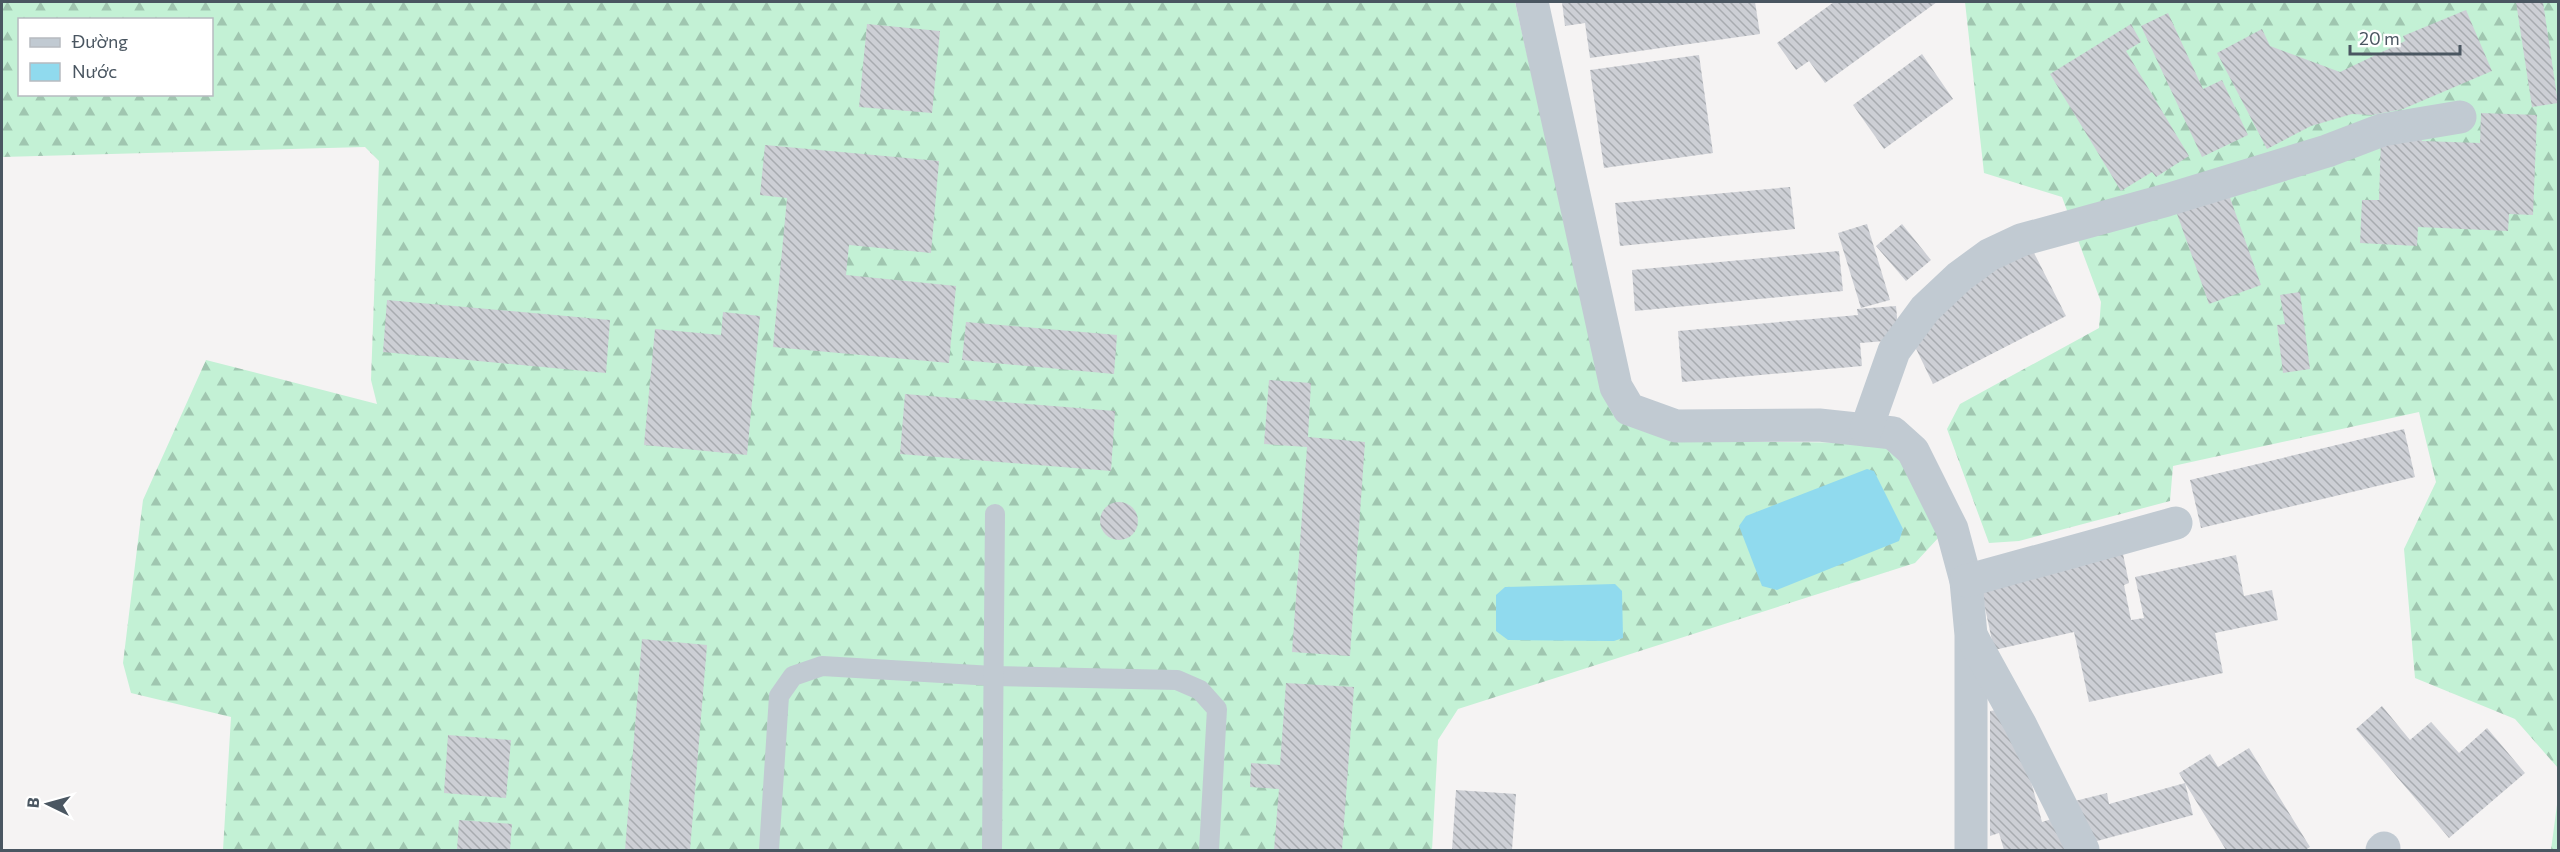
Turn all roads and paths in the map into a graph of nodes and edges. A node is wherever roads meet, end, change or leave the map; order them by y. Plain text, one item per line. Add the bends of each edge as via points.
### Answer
1 (1532, 2) edge
2 (2460, 117) dead end
3 (1866, 430) junction
4 (994, 514) dead end
5 (2176, 522) dead end
6 (1966, 581) junction
7 (1971, 635) junction
8 (993, 676) junction
9 (769, 850) edge
10 (992, 850) edge
11 (1209, 850) edge
12 (1971, 850) edge
13 (2083, 850) edge

1 - 3 street via 1616,387 1629,409 1676,426 1818,425
2 - 3 street via 2382,130 2327,151 2020,240 1989,255 1925,309 1893,351
3 - 6 street via 1893,433 1913,451 1953,529
4 - 8 lane
5 - 6 street
6 - 7 street
7 - 12 street
7 - 13 street
8 - 9 lane via 822,666 793,676 779,696
8 - 10 lane
8 - 11 lane via 1178,680 1200,690 1217,709

